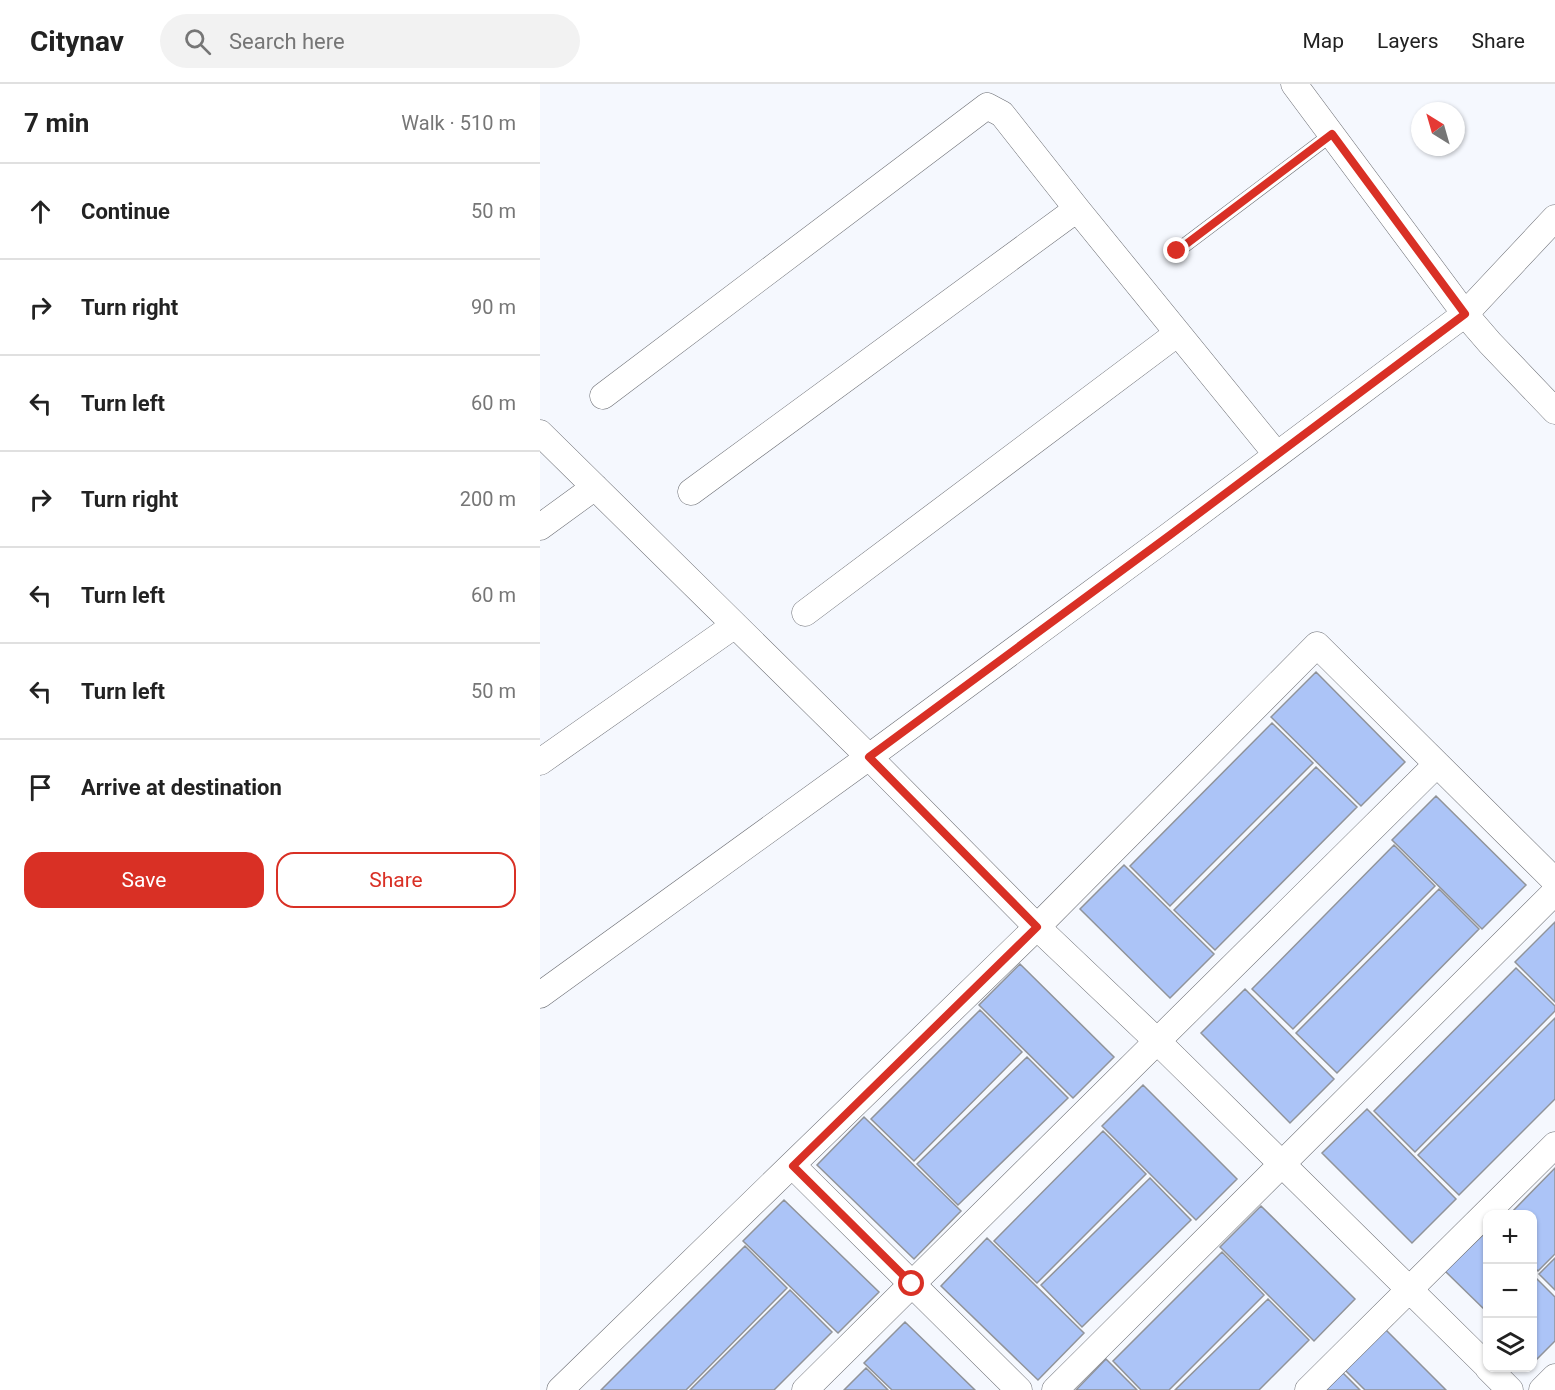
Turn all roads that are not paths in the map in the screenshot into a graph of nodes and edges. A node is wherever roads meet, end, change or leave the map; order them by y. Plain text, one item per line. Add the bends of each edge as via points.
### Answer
1 (1294, 84) edge
2 (1332, 134) junction
3 (1077, 209) junction
4 (1555, 218) edge
5 (1177, 251) dead end
6 (1465, 314) junction
7 (1178, 333) junction
8 (603, 396) dead end
9 (1555, 411) edge
10 (540, 433) edge
11 (1277, 455) junction
12 (595, 487) junction
13 (691, 492) dead end
14 (540, 527) edge
15 (805, 613) dead end
16 (735, 625) junction
17 (869, 757) junction
18 (540, 762) edge
19 (1437, 764) junction
20 (1555, 880) edge
21 (1555, 892) edge
22 (1037, 927) junction
23 (540, 995) edge
24 (1157, 1041) junction
25 (1555, 1145) edge
26 (1282, 1164) junction
27 (793, 1166) junction
28 (912, 1284) junction
29 (1409, 1290) junction
30 (1483, 1362) edge
31 (1493, 1372) edge
32 (1555, 1377) edge
33 (560, 1390) edge
34 (804, 1390) edge
35 (1019, 1390) edge
36 (1055, 1390) edge
37 (1308, 1390) edge
38 (1510, 1390) edge
39 (1542, 1390) edge

1 - 2 street
2 - 5 lane
2 - 6 street
3 - 7 street
3 - 8 street via 1002,114 987,106
3 - 13 street
4 - 6 street
6 - 9 street
6 - 11 street
7 - 11 street
7 - 15 street
10 - 12 street
11 - 17 street
12 - 14 street
12 - 16 street
16 - 17 street
16 - 18 street
17 - 22 street
17 - 23 street
19 - 20 street
19 - 22 street via 1317,645
19 - 24 street
21 - 26 street
22 - 24 street
22 - 27 street
24 - 26 street
24 - 28 street
25 - 29 street
26 - 29 street
26 - 36 street
27 - 28 street
27 - 33 street
28 - 34 street
28 - 35 street
29 - 30 street
29 - 37 street
31 - 38 street
32 - 39 street

